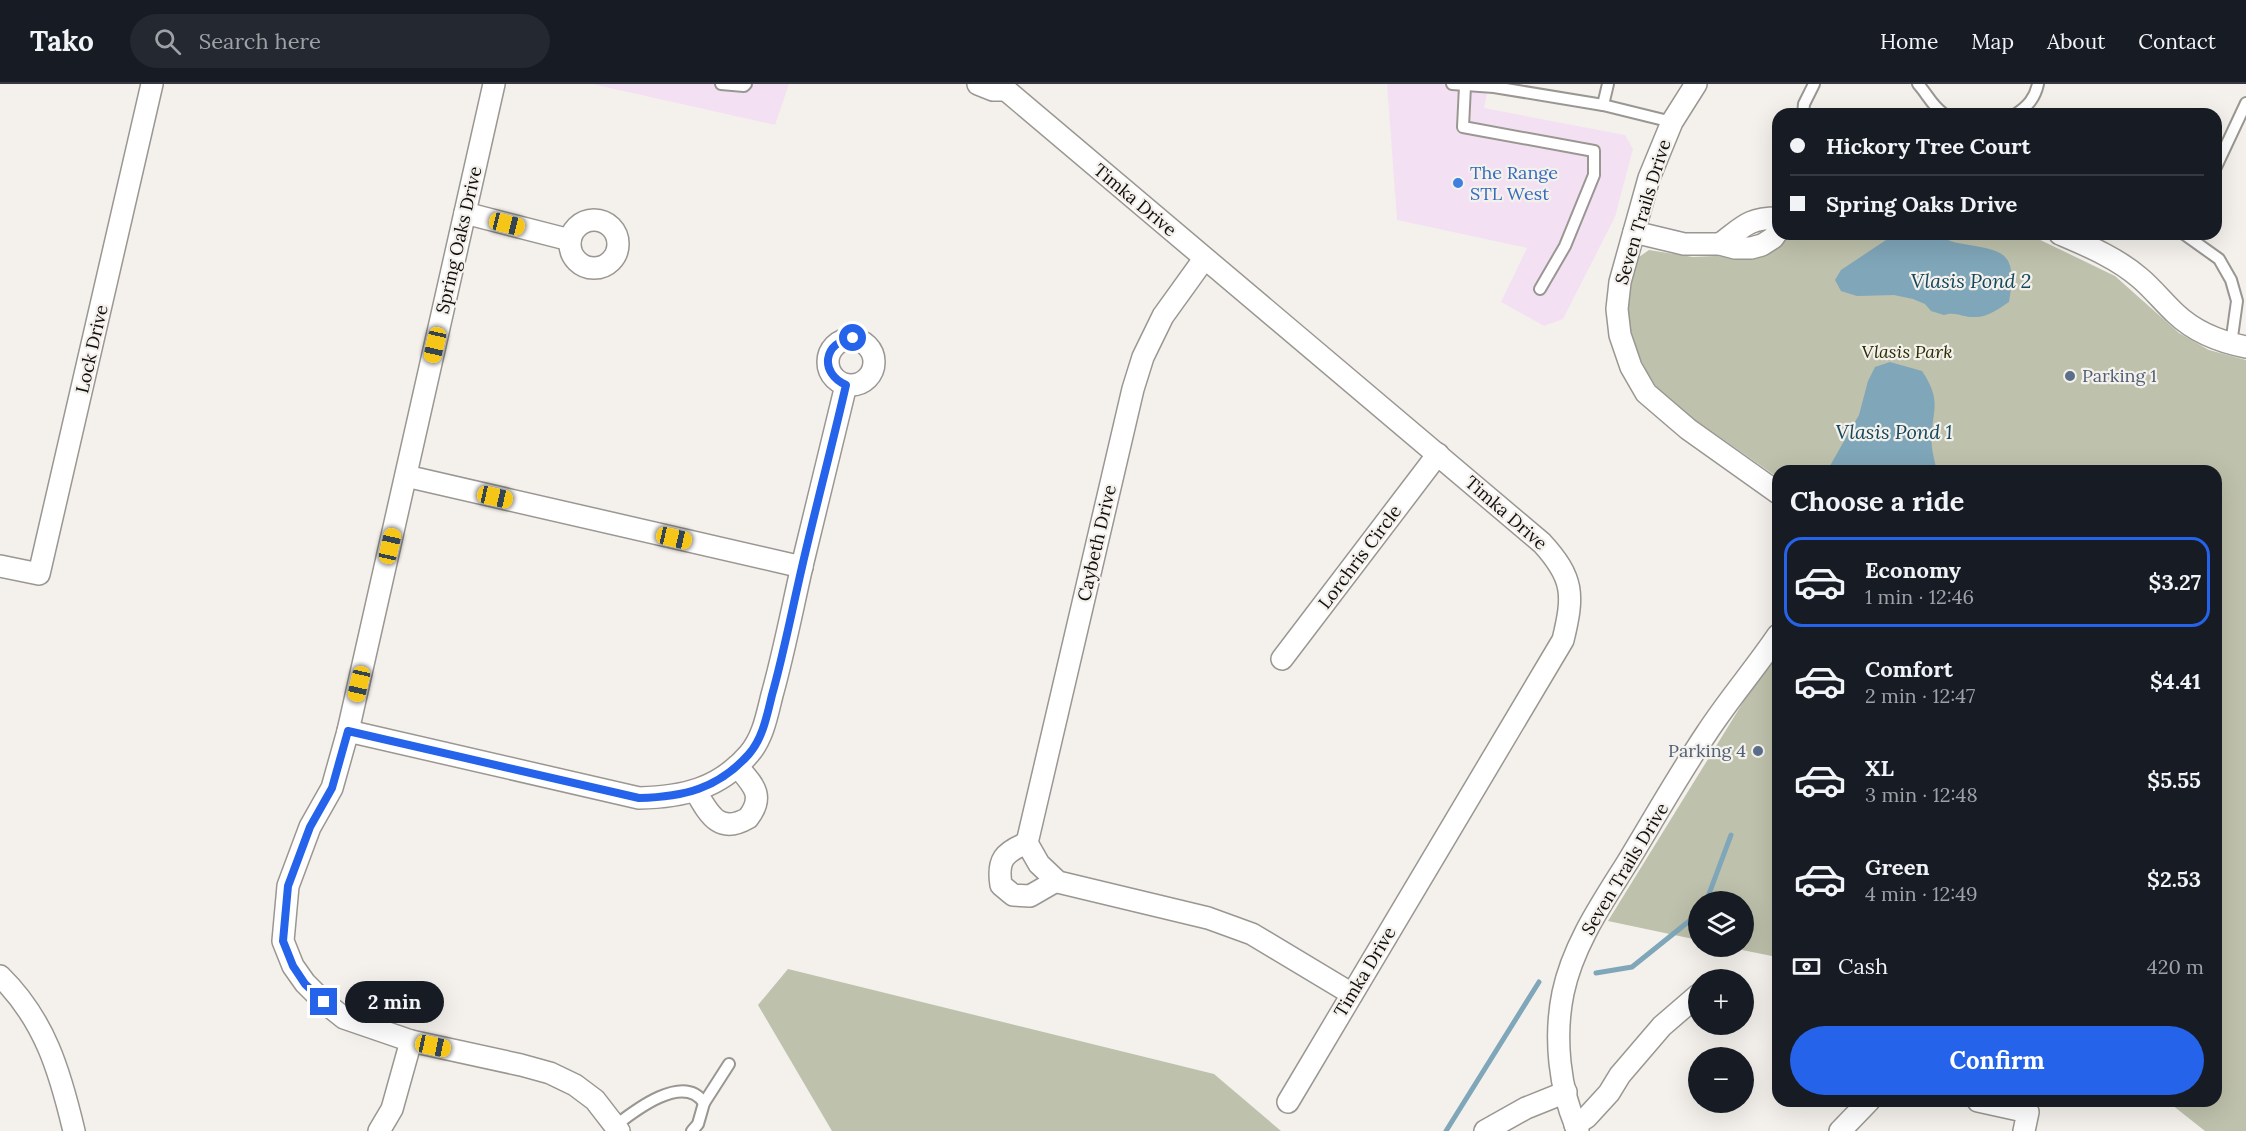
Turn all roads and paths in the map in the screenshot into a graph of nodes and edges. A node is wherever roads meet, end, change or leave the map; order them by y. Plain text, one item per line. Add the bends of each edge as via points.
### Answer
1 (152, 84) edge
2 (494, 84) edge
3 (721, 84) edge
4 (746, 84) edge
5 (978, 84) edge
6 (1452, 84) edge
7 (1608, 84) edge
8 (1696, 84) edge
9 (1814, 84) edge
10 (1918, 84) edge
11 (2038, 84) edge
12 (1494, 85) edge
13 (1465, 86) junction
14 (1005, 87) edge
15 (2246, 103) edge
16 (1603, 105) junction
17 (1804, 108) edge
18 (1936, 108) edge
19 (2025, 108) edge
20 (1672, 122) junction
21 (2222, 154) edge
22 (465, 213) junction
23 (1772, 218) edge
24 (1634, 232) junction
25 (1772, 239) edge
26 (570, 240) dead end
27 (2073, 240) edge
28 (2192, 240) edge
29 (1720, 244) junction
30 (1204, 259) junction
31 (1540, 289) dead end
32 (2239, 346) edge
33 (846, 385) dead end
34 (1438, 454) junction
35 (406, 476) junction
36 (1772, 489) edge
37 (0, 566) edge
38 (802, 567) junction
39 (1772, 643) edge
40 (1282, 659) dead end
41 (348, 731) junction
42 (737, 766) junction
43 (696, 792) junction
44 (1027, 843) junction
45 (1056, 881) junction
46 (0, 976) edge
47 (1352, 994) junction
48 (1688, 1004) edge
49 (411, 1041) junction
50 (729, 1064) dead end
51 (1566, 1092) junction
52 (704, 1102) junction
53 (1288, 1102) dead end
54 (1863, 1107) edge
55 (2005, 1107) edge
56 (617, 1128) edge
57 (1576, 1128) edge
58 (74, 1131) edge
59 (379, 1131) edge
60 (692, 1131) edge
61 (1485, 1131) edge
62 (1840, 1131) edge
63 (2024, 1131) edge

1 - 37 street, Lock Drive via 39,574
2 - 22 street, Spring Oaks Drive
3 - 4 lane
5 - 14 street, Timka Drive via 993,90
6 - 13 lane
7 - 16 lane
8 - 20 street, Seven Trails Drive
9 - 17 lane
10 - 18 lane
11 - 19 lane
12 - 13 lane
12 - 16 lane
13 - 31 lane via 1463,127 1594,151 1594,175 1565,246
14 - 30 street, Timka Drive
15 - 21 lane
16 - 20 lane
20 - 24 street, Seven Trails Drive
22 - 26 street
22 - 35 street, Spring Oaks Drive
23 - 29 street via 1749,222
24 - 29 street via 1684,244
24 - 36 street, Seven Trails Drive via 1617,309 1620,335 1631,367 1646,393 1688,429
25 - 29 street via 1752,248
27 - 32 street via 2140,277 2186,321 2213,338
28 - 32 lane via 2219,259 2231,280
30 - 34 street, Timka Drive
30 - 44 street, Caybeth Drive via 1162,316 1133,389
33 - 38 street
34 - 40 street, Lorchris Circle
34 - 47 street, Timka Drive via 1559,561 1567,580 1568,620 1563,639
35 - 38 street
35 - 41 street, Spring Oaks Drive
38 - 42 street via 763,728 751,752
39 - 51 street, Seven Trails Drive via 1706,734 1574,954 1563,994 1558,1048
41 - 43 street via 639,798
41 - 49 street, Spring Oaks Drive via 332,788 310,827 288,886 283,941 305,984 330,1008 344,1018
42 - 43 street
42 - 43 street via 757,793 757,802 748,818 731,825 722,823 707,812
44 - 45 street via 1039,864
44 - 45 street via 1006,855 999,869 1001,885 1013,895 1030,896
45 - 47 street via 1208,918 1252,934
46 - 58 street via 46,1038 62,1079
47 - 53 street, Timka Drive
48 - 57 street via 1662,1026
49 - 56 street, Spring Oaks Drive via 550,1073 595,1100
49 - 59 street via 392,1109
50 - 52 lane
51 - 57 street, Seven Trails Drive
51 - 61 street
52 - 56 lane via 691,1092 662,1096 642,1106
52 - 60 lane
54 - 62 street
55 - 63 street via 2028,1112

